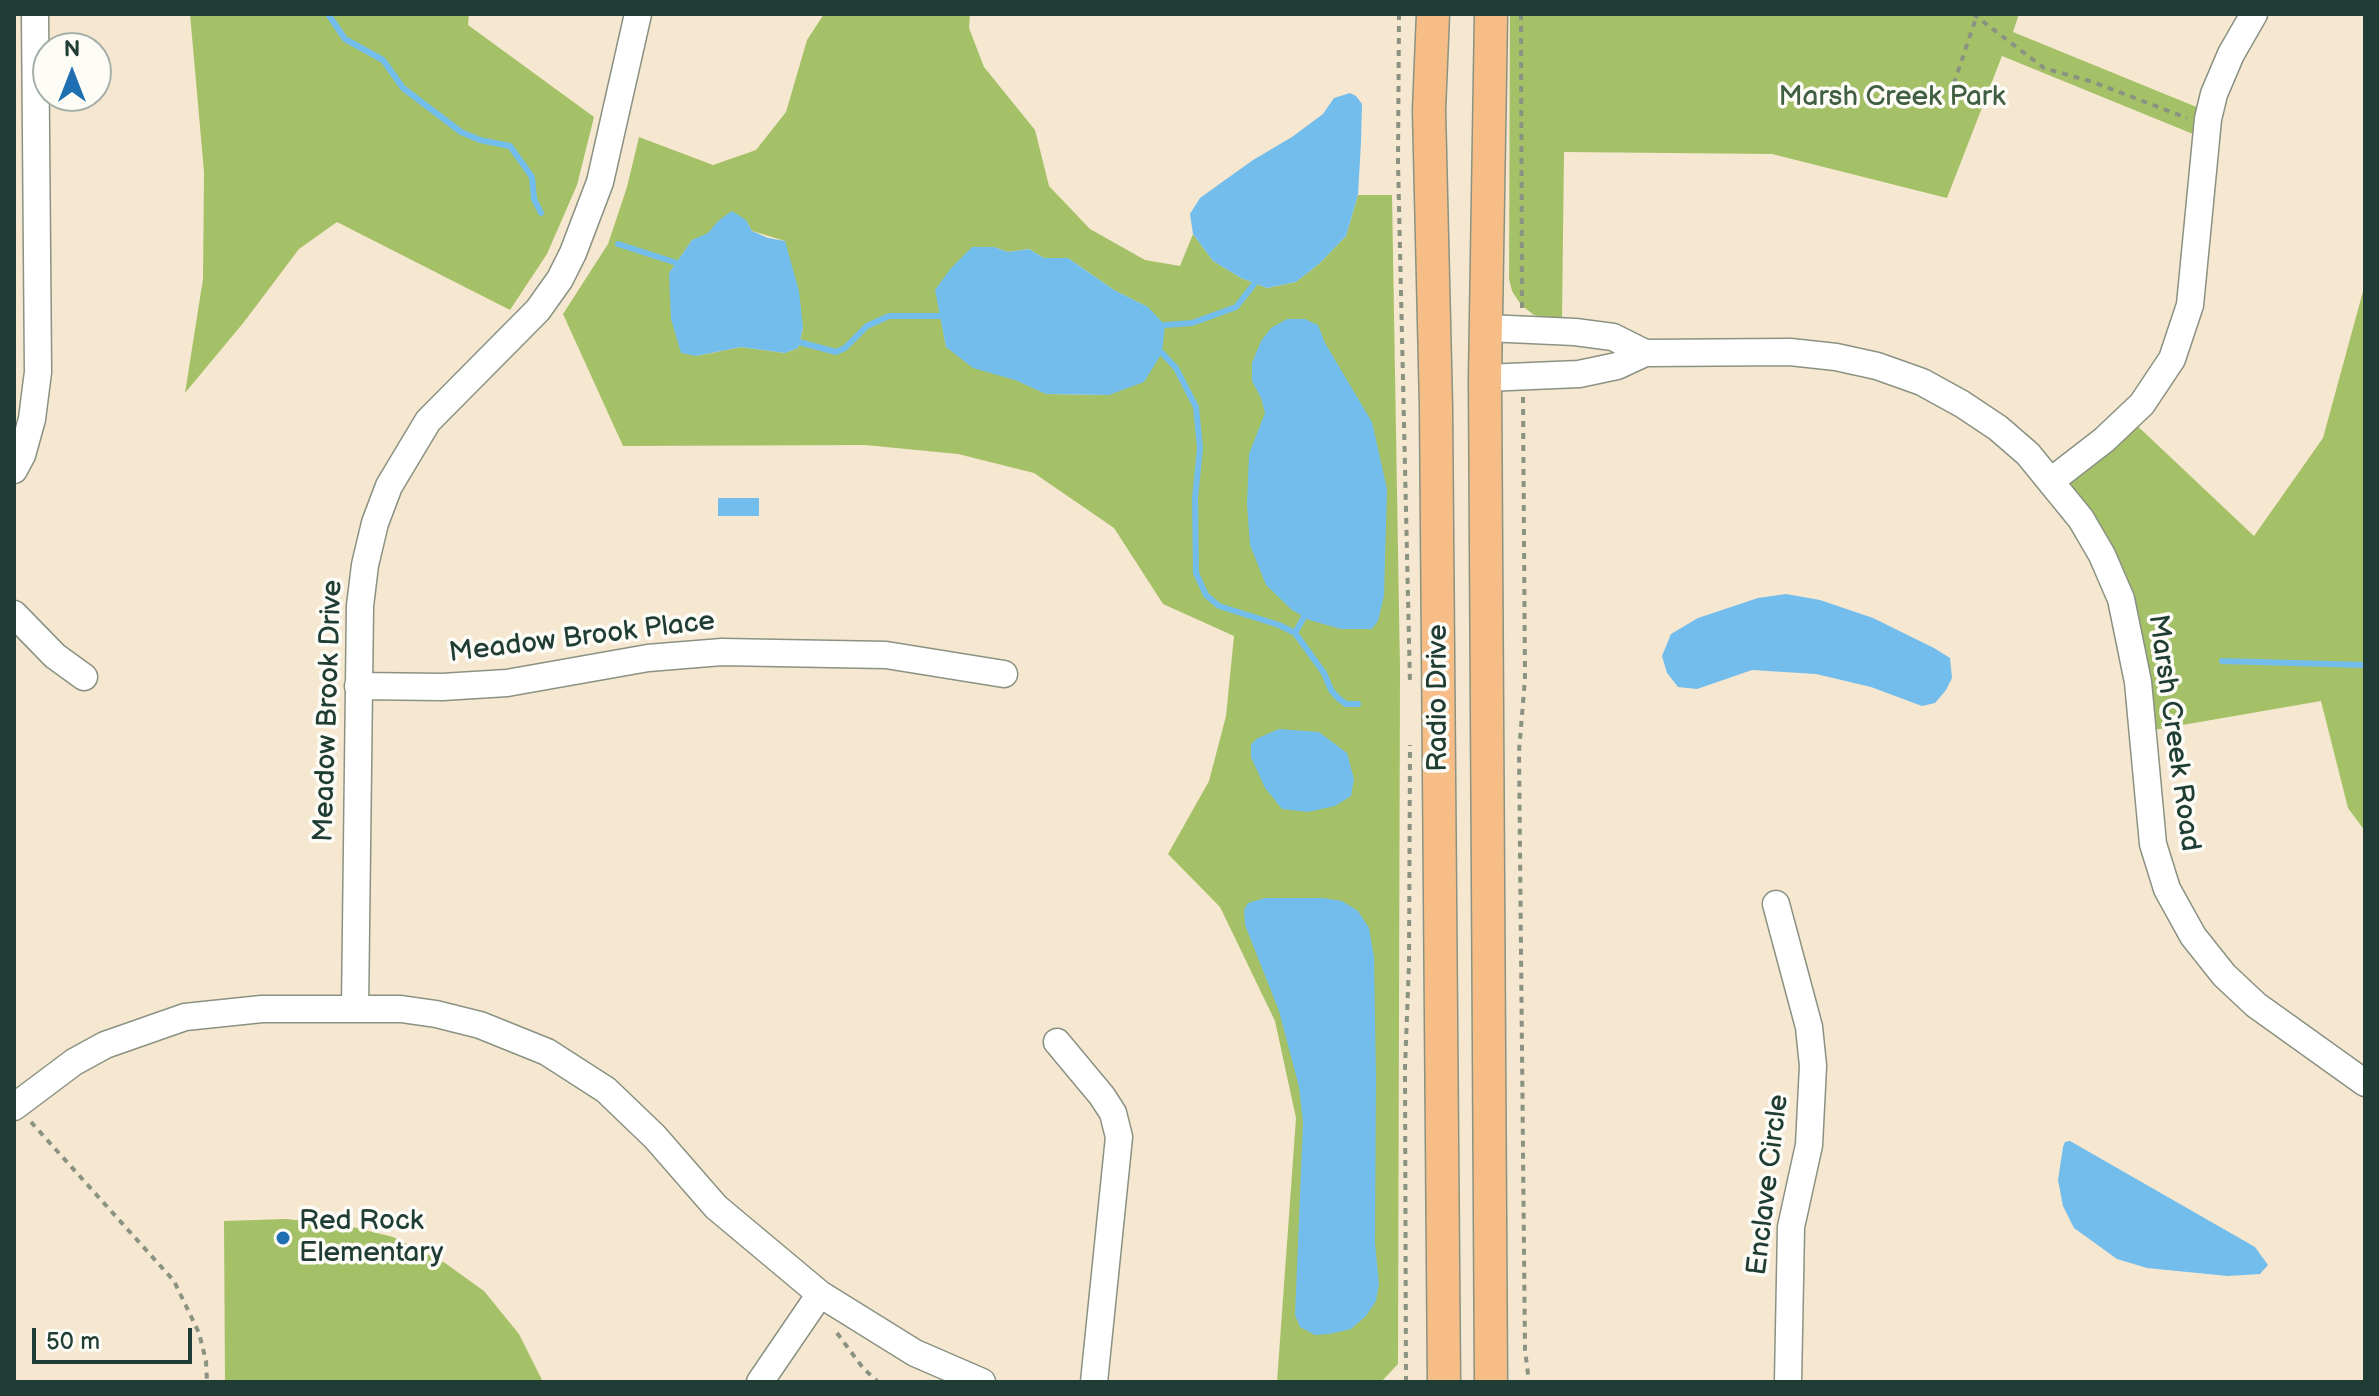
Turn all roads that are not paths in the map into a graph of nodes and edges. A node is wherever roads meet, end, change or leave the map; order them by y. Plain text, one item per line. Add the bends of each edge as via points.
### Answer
1 (35, 14) edge
2 (638, 14) edge
3 (1433, 14) edge
4 (1491, 14) edge
5 (2254, 14) edge
6 (26, 129) edge
7 (1487, 328) junction
8 (1645, 353) junction
9 (1485, 378) junction
10 (14, 470) edge
11 (2051, 481) junction
12 (14, 614) edge
13 (1004, 674) dead end
14 (84, 677) dead end
15 (358, 686) junction
16 (1776, 904) dead end
17 (355, 1009) junction
18 (1057, 1042) dead end
19 (2365, 1083) edge
20 (20, 1113) edge
21 (820, 1294) junction
22 (760, 1382) edge
23 (982, 1382) edge
24 (1094, 1382) edge
25 (1444, 1382) edge
26 (1491, 1382) edge
27 (1788, 1382) edge

1 - 6 street
2 - 15 street, Meadow Brook Drive via 600,182 560,279 517,332 428,421 389,486 365,565
3 - 25 main road, Radio Drive via 1429,110
4 - 7 main road, Radio Drive
5 - 11 street via 2214,94 2190,305 2172,359 2142,404
6 - 10 street via 38,372 32,419
7 - 8 street, Marsh Creek Road via 1613,337
7 - 9 main road, Radio Drive
8 - 9 street, Marsh Creek Road via 1579,374
8 - 11 street, Marsh Creek Road via 1790,352 1877,366 1962,404 1998,428
9 - 26 main road, Radio Drive
11 - 19 street, Marsh Creek Road via 2081,519 2121,599 2138,682 2153,844 2167,889 2193,936 2224,975 2256,1005
12 - 14 street
13 - 15 street, Meadow Brook Place via 886,655 722,652 648,658 507,683
15 - 17 street, Meadow Brook Drive
16 - 27 street, Enclave Circle via 1809,1027 1813,1066 1809,1145 1791,1227
17 - 20 street via 262,1009 185,1017 105,1045 74,1062
17 - 21 street via 401,1009 480,1025 578,1070 632,1112 716,1207
18 - 24 street via 1113,1113 1119,1137
21 - 22 street
21 - 23 street via 915,1353

